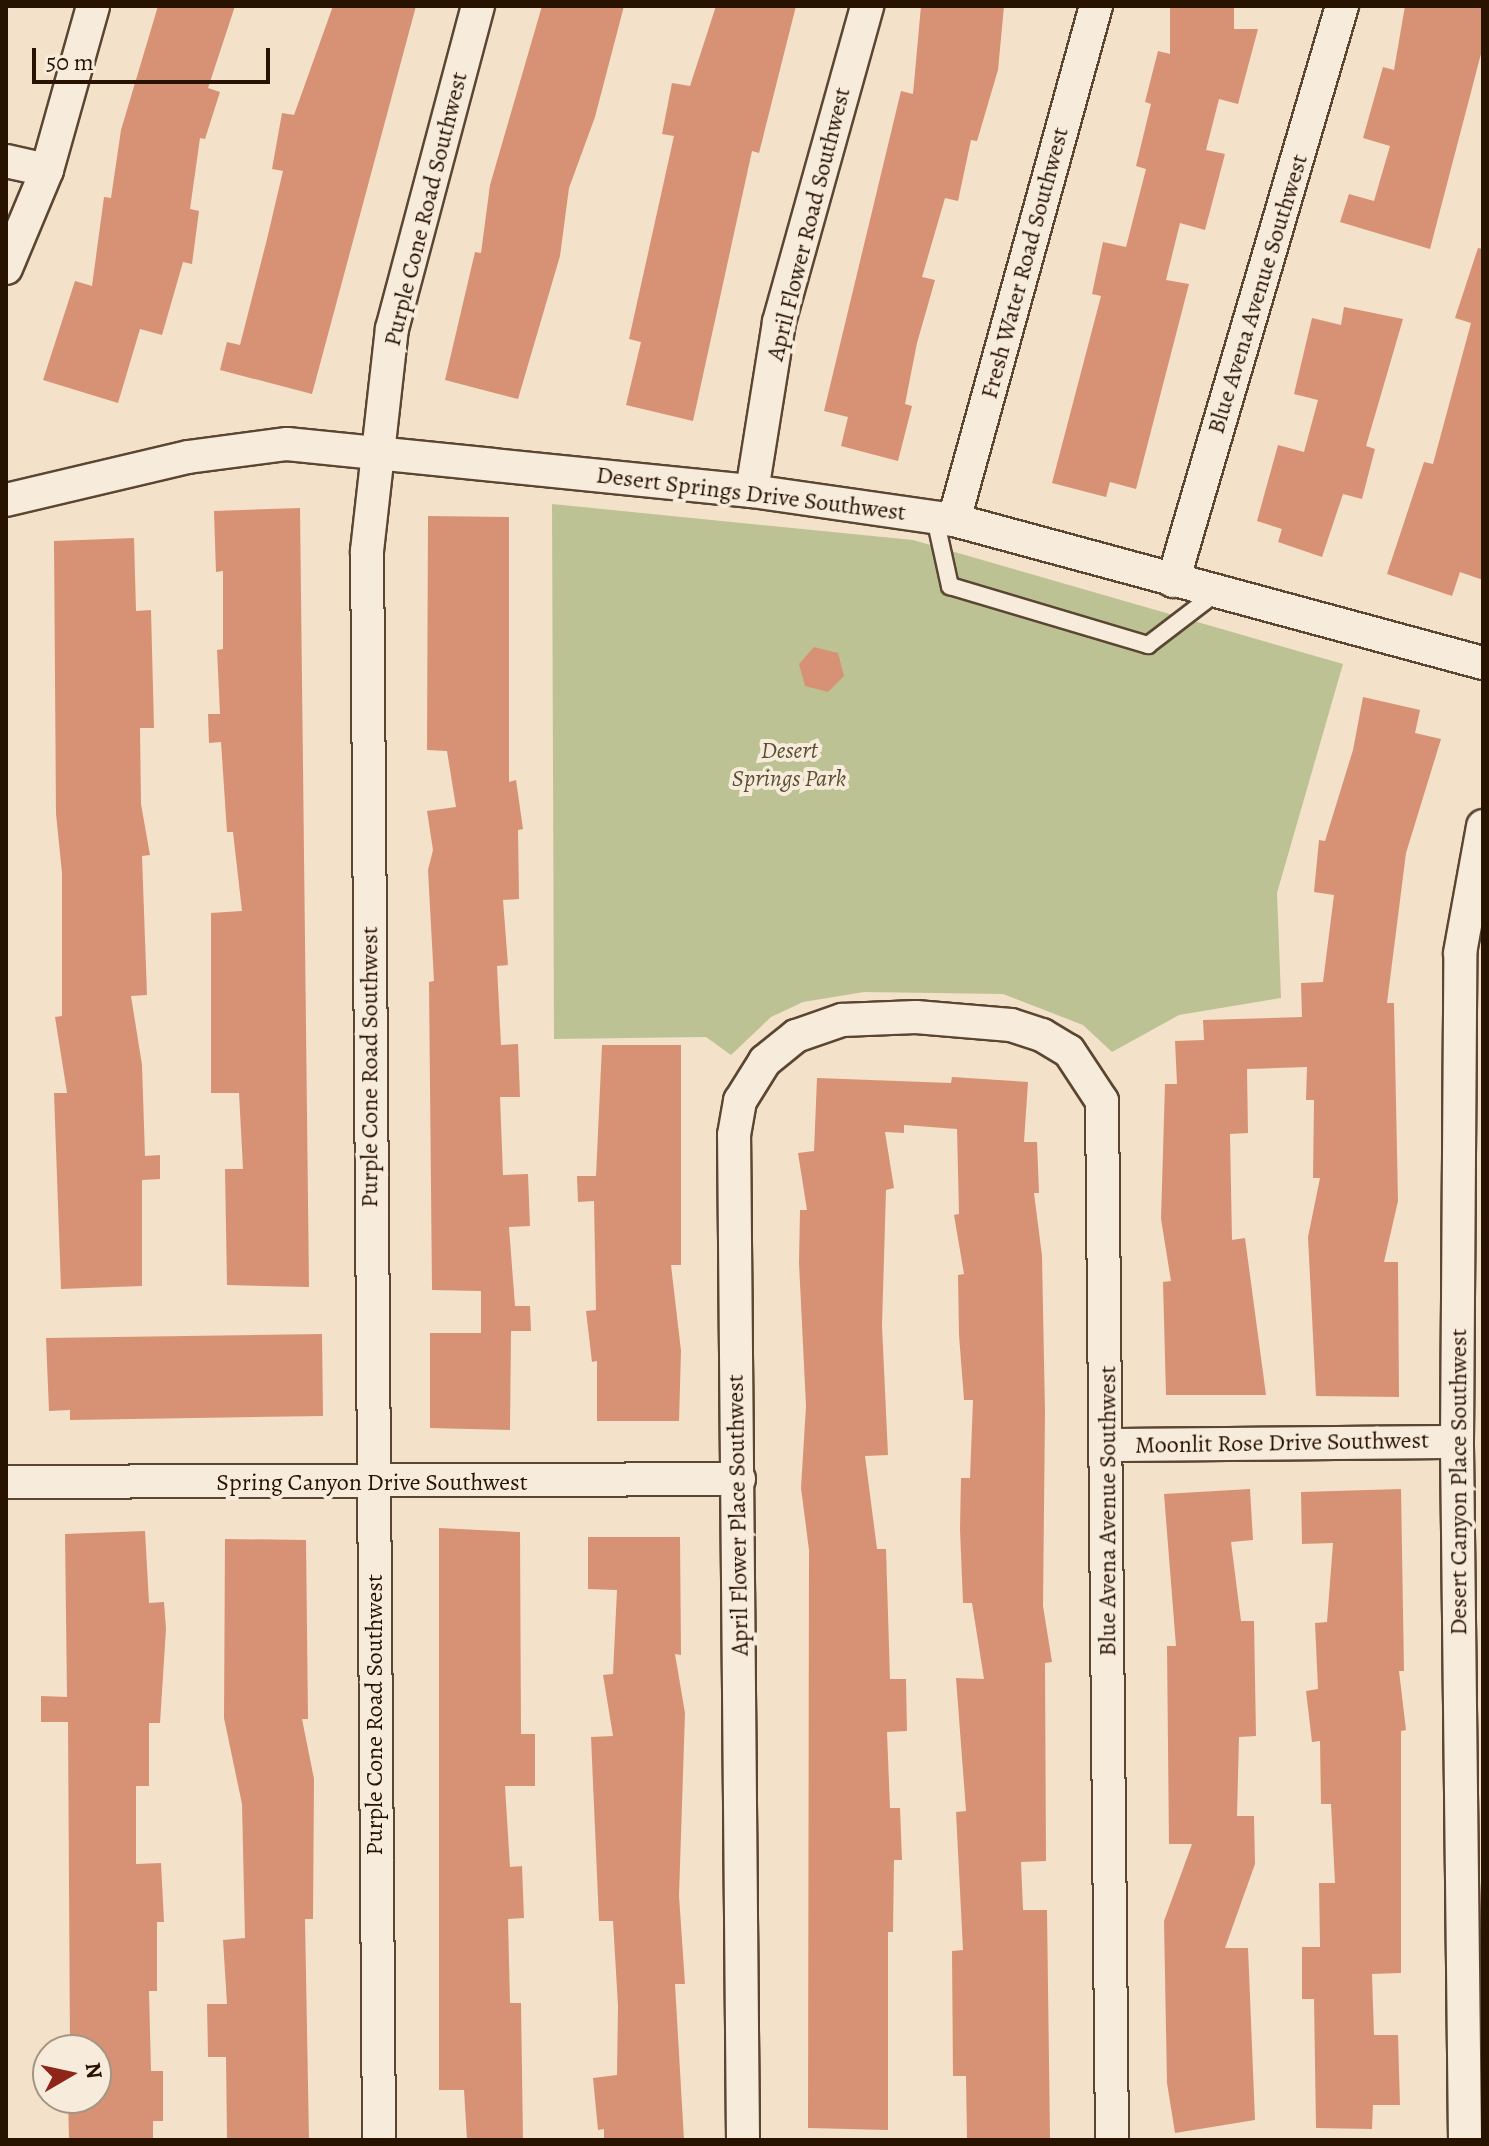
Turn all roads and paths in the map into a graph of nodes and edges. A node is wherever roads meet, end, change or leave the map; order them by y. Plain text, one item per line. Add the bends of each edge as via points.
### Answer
1 (93, 6) edge
2 (478, 6) edge
3 (867, 6) edge
4 (1096, 6) edge
5 (1342, 6) edge
6 (6, 161) edge
7 (47, 170) junction
8 (6, 268) edge
9 (378, 451) junction
10 (752, 491) junction
11 (6, 500) edge
12 (945, 519) junction
13 (1173, 581) junction
14 (1216, 593) junction
15 (1483, 663) edge
16 (1483, 826) edge
17 (916, 1017) joint
18 (1457, 1442) junction
19 (1107, 1445) junction
20 (739, 1479) junction
21 (6, 1482) edge
22 (374, 1485) junction
23 (379, 2140) edge
24 (743, 2140) edge
25 (1112, 2140) edge
26 (1465, 2140) edge

1 - 7 street
2 - 9 street, Purple Cone Road Southwest via 392,329
3 - 10 street, April Flower Road Southwest via 779,322
4 - 12 street, Fresh Water Road Southwest
5 - 13 street, Blue Avena Avenue Southwest
6 - 7 street
7 - 8 street
9 - 10 street, Desert Springs Drive Southwest
9 - 11 street, Desert Springs Drive Southwest via 287,444 188,457
9 - 22 street, Purple Cone Road Southwest via 367,551
10 - 12 street, Desert Springs Drive Southwest
12 - 13 street, Desert Springs Drive Southwest
12 - 14 lane via 950,586 1148,645
13 - 14 street, Desert Springs Drive Southwest
14 - 15 street, Desert Springs Drive Southwest
16 - 18 street, Desert Canyon Place Southwest via 1460,953
17 - 19 street, Blue Avena Avenue Southwest via 1011,1025 1042,1035 1069,1051 1102,1101
17 - 20 street, April Flower Place Southwest via 842,1020 796,1036 765,1061 740,1101 734,1135
18 - 19 street, Moonlit Rose Drive Southwest
18 - 26 street, Desert Canyon Place Southwest
19 - 25 street, Blue Avena Avenue Southwest
20 - 22 street, Spring Canyon Drive Southwest
20 - 24 street, April Flower Place Southwest
21 - 22 street, Spring Canyon Drive Southwest
22 - 23 street, Purple Cone Road Southwest

